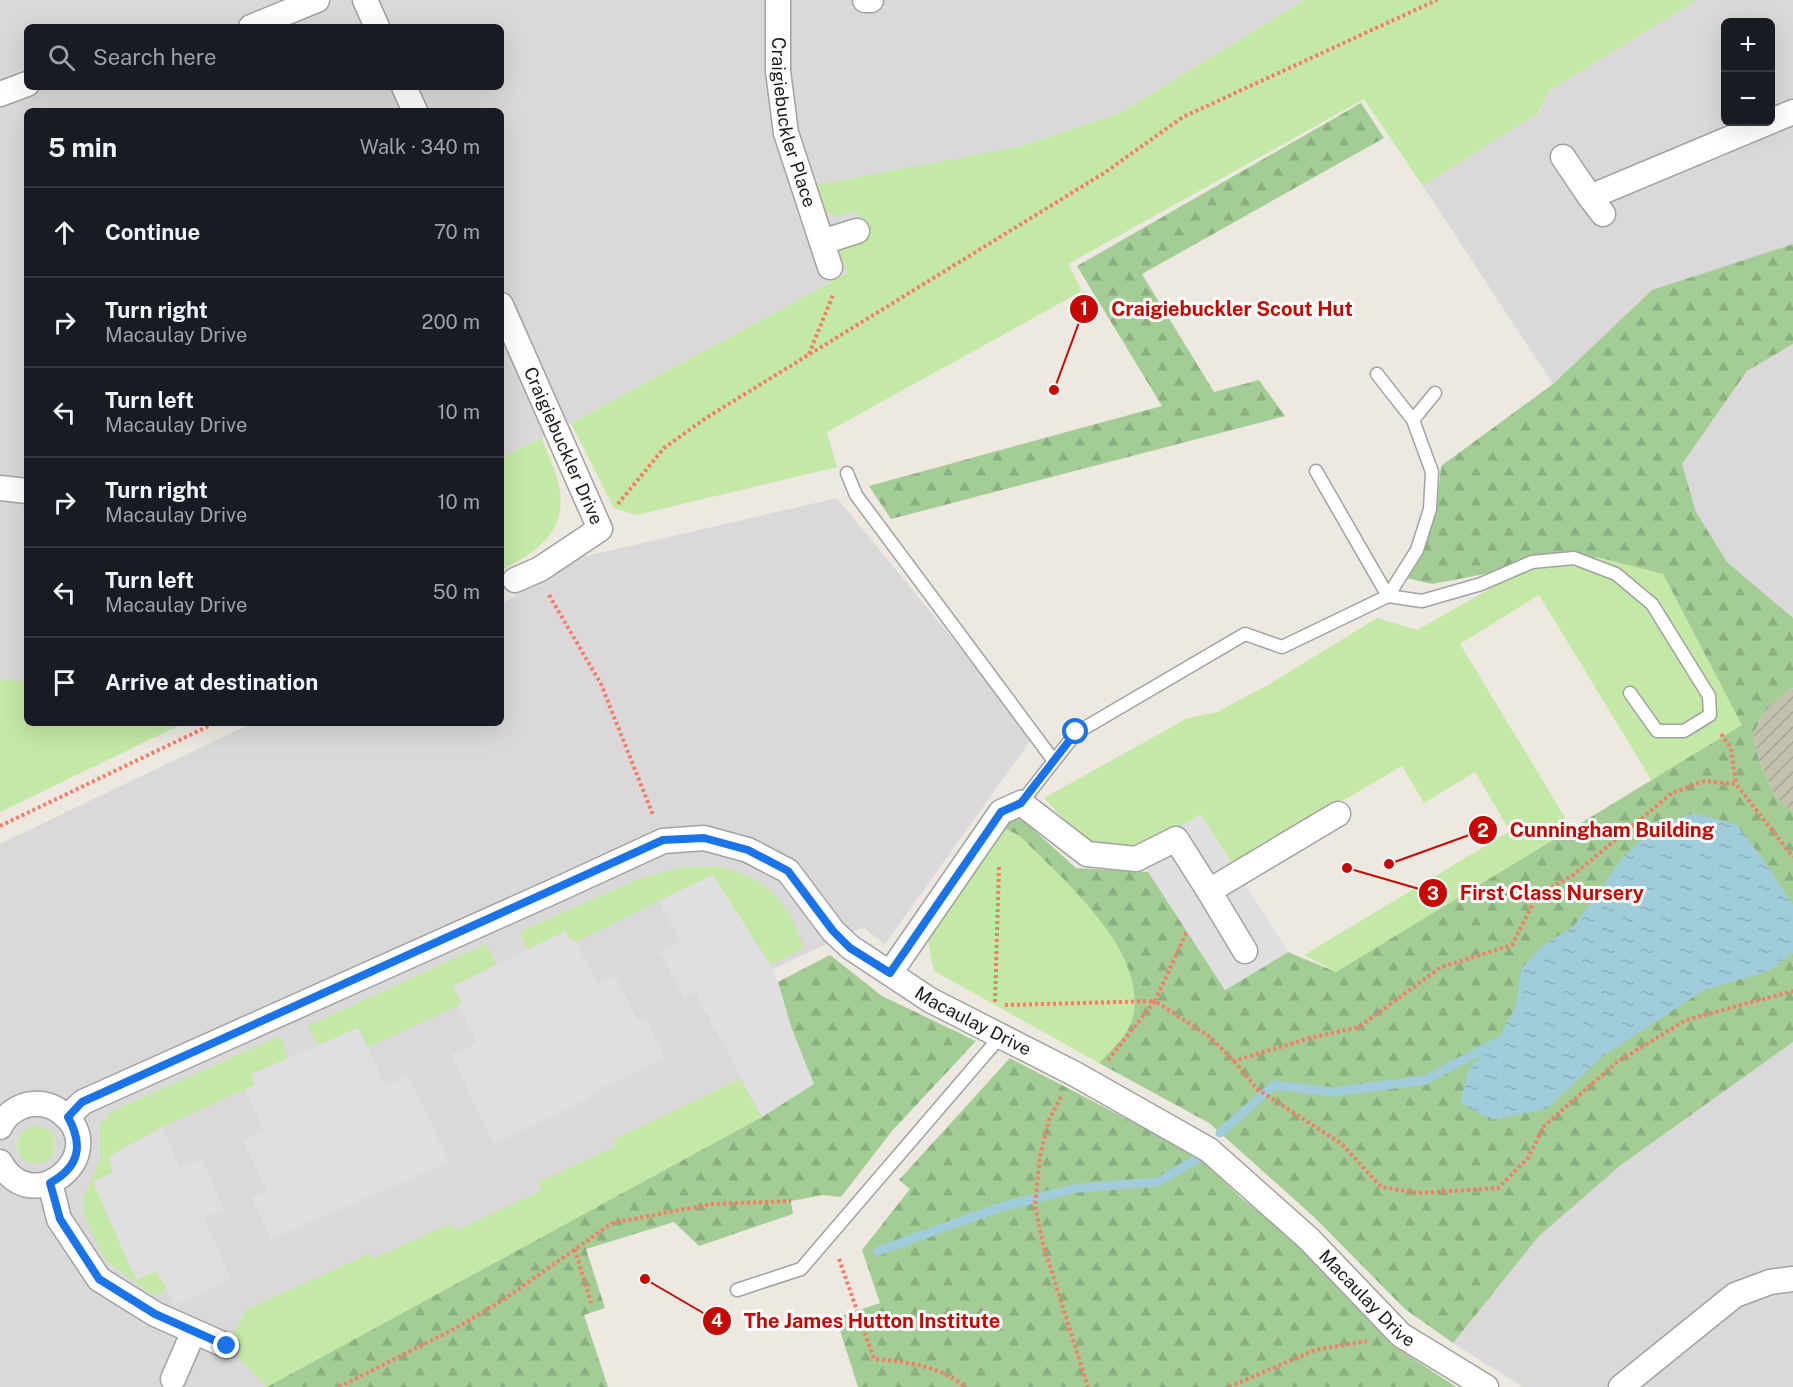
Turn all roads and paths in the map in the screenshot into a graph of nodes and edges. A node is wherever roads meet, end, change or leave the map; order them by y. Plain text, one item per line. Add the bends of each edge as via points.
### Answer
1 (317, 0) edge
2 (365, 0) edge
3 (778, 0) edge
4 (865, 0) edge
5 (871, 0) edge
6 (1437, 0) edge
7 (258, 24) edge
8 (376, 24) edge
9 (24, 85) edge
10 (405, 90) edge
11 (0, 94) edge
12 (414, 108) edge
13 (1793, 112) edge
14 (1563, 157) dead end
15 (857, 231) dead end
16 (822, 242) junction
17 (830, 267) joint
18 (504, 312) edge
19 (808, 356) junction
20 (1377, 374) dead end
21 (1435, 393) dead end
22 (1413, 420) junction
23 (1316, 471) dead end
24 (847, 473) dead end
25 (0, 488) edge
26 (24, 491) edge
27 (597, 522) junction
28 (540, 569) junction
29 (515, 580) dead end
30 (1388, 596) junction
31 (1630, 693) dead end
32 (1710, 715) junction
33 (209, 726) edge
34 (1053, 761) junction
35 (1736, 784) junction
36 (1021, 803) junction
37 (1338, 814) dead end
38 (0, 826) edge
39 (663, 840) junction
40 (1000, 857) dead end
41 (1793, 857) edge
42 (1209, 891) junction
43 (1188, 931) dead end
44 (1245, 951) dead end
45 (890, 973) junction
46 (1793, 991) edge
47 (1155, 1001) junction
48 (1000, 1037) junction
49 (1234, 1061) junction
50 (1082, 1078) junction
51 (68, 1117) junction
52 (0, 1127) edge
53 (0, 1162) edge
54 (50, 1183) junction
55 (791, 1201) dead end
56 (831, 1236) junction
57 (575, 1250) junction
58 (1793, 1279) edge
59 (737, 1290) dead end
60 (591, 1303) dead end
61 (194, 1333) junction
62 (1401, 1335) junction
63 (227, 1346) dead end
64 (173, 1379) dead end
65 (339, 1387) edge
66 (965, 1387) edge
67 (1088, 1387) edge
68 (1229, 1387) edge
69 (1485, 1387) edge
70 (1621, 1387) edge

1 - 7 street
2 - 8 street
3 - 16 street, Craigiebuckler Place via 778,71 786,133
4 - 5 street
6 - 19 path via 1183,117 1104,173
9 - 11 street
10 - 12 street
13 - 14 street via 1596,206
15 - 16 street
16 - 17 street, Craigiebuckler Place
17 - 19 path via 833,297
18 - 27 street, Craigiebuckler Drive
19 - 27 path via 664,448 614,508
20 - 22 lane
21 - 22 lane
22 - 30 lane via 1432,472 1430,509 1417,550
23 - 30 lane
24 - 34 lane via 856,495
25 - 26 street
27 - 28 street, Craigiebuckler Drive via 600,529
28 - 29 street, Craigiebuckler Drive
28 - 39 path via 549,597 601,684
30 - 32 lane via 1422,601 1481,584 1532,562 1574,558 1616,574 1652,604 1709,696
30 - 34 lane via 1282,647 1245,634 1076,732
31 - 32 lane via 1657,731 1684,732
32 - 35 path via 1731,748
33 - 38 path
34 - 36 lane
35 - 41 path
35 - 49 path via 1704,781 1672,793 1573,875 1537,896 1512,945 1441,967 1359,1027
36 - 42 street via 1087,854 1136,859 1176,840
36 - 45 street via 1001,812
37 - 42 street
39 - 45 street, Macaulay Drive via 704,838 748,850 788,871 850,948
39 - 51 street, Macaulay Drive via 82,1102
40 - 47 path via 995,1006
42 - 44 street
43 - 47 path
45 - 48 street, Macaulay Drive via 930,1000
46 - 49 path via 1686,1020 1617,1062 1544,1126 1528,1158 1498,1188 1419,1193 1381,1186 1342,1144 1266,1097
47 - 49 path via 1210,1037
47 - 50 path
48 - 50 street, Macaulay Drive
48 - 56 lane
50 - 62 street, Macaulay Drive via 1209,1150 1309,1239
50 - 67 path via 1049,1120 1040,1156 1035,1205 1043,1244
51 - 52 street via 58,1109 34,1104 10,1113
51 - 54 street via 78,1147 74,1162 64,1176
53 - 54 street via 25,1184
54 - 61 street via 60,1219 99,1279
55 - 57 path via 712,1204 612,1223
56 - 59 lane via 801,1269
56 - 66 path via 874,1359 914,1363 951,1375
57 - 60 path
57 - 65 path via 456,1328
58 - 70 street via 1770,1282 1735,1295
61 - 63 street
61 - 64 street
62 - 68 path via 1316,1350
62 - 69 street, Macaulay Drive

